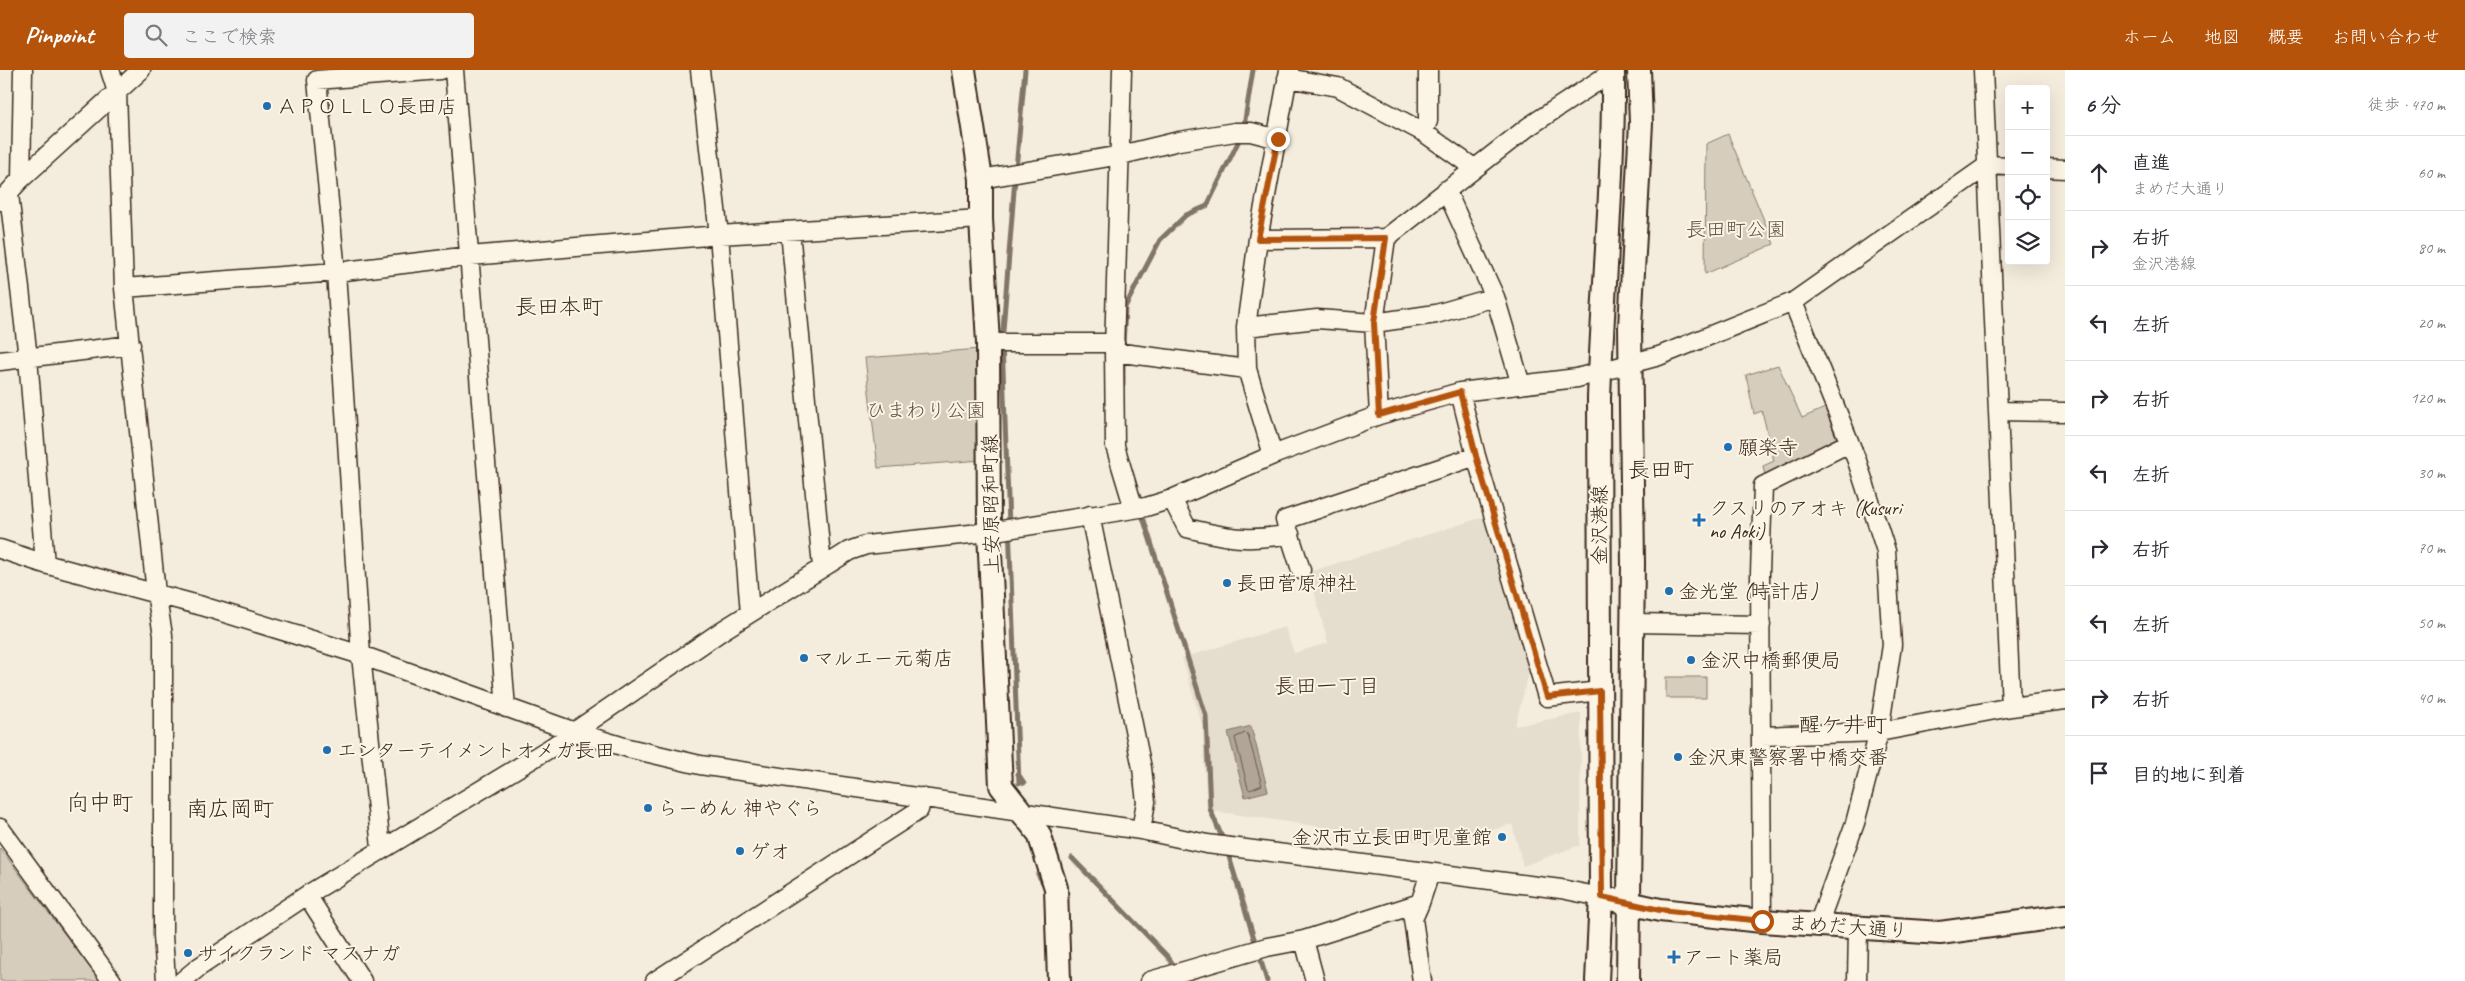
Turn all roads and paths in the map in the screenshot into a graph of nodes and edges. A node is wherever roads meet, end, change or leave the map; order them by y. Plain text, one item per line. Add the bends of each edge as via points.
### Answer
1 (23, 70) edge
2 (110, 70) edge
3 (141, 70) edge
4 (440, 70) edge
5 (454, 70) edge
6 (700, 70) edge
7 (1122, 70) edge
8 (1428, 70) edge
9 (1614, 70) edge
10 (1639, 70) edge
11 (1983, 70) edge
12 (968, 71) edge
13 (1288, 74) edge
14 (117, 92) junction
15 (1423, 132) junction
16 (1278, 139) junction
17 (1121, 156) junction
18 (1988, 165) junction
19 (2005, 166) edge
20 (1474, 168) junction
21 (2050, 168) edge
22 (2065, 169) edge
23 (21, 179) junction
24 (982, 179) junction
25 (1446, 190) junction
26 (4, 198) edge
27 (981, 219) junction
28 (790, 231) junction
29 (719, 236) junction
30 (1386, 238) junction
31 (1258, 239) junction
32 (470, 256) junction
33 (336, 272) junction
34 (124, 288) junction
35 (1495, 297) junction
36 (1793, 302) junction
37 (1374, 323) junction
38 (1246, 327) junction
39 (988, 344) junction
40 (131, 345) junction
41 (1120, 350) junction
42 (28, 358) junction
43 (0, 361) edge
44 (1630, 365) junction
45 (1247, 369) junction
46 (1600, 373) junction
47 (1521, 385) junction
48 (1460, 392) junction
49 (1998, 411) junction
50 (2065, 412) edge
51 (1379, 415) junction
52 (1849, 443) junction
53 (1273, 455) junction
54 (1476, 456) junction
55 (1172, 499) junction
56 (1140, 508) junction
57 (1090, 515) junction
58 (990, 532) junction
59 (1290, 534) junction
60 (0, 549) edge
61 (45, 564) junction
62 (822, 567) junction
63 (1301, 570) dead end
64 (156, 593) junction
65 (750, 613) junction
66 (1632, 623) junction
67 (1761, 625) junction
68 (361, 655) junction
69 (1600, 691) junction
70 (2065, 700) edge
71 (506, 708) junction
72 (2010, 708) junction
73 (575, 732) junction
74 (1879, 732) junction
75 (1761, 736) junction
76 (922, 798) junction
77 (1022, 813) junction
78 (0, 828) edge
79 (1140, 830) junction
80 (381, 848) junction
81 (1430, 873) junction
82 (307, 895) junction
83 (1602, 897) junction
84 (1420, 902) junction
85 (1630, 904) junction
86 (2065, 916) edge
87 (1762, 921) junction
88 (1818, 925) junction
89 (1858, 929) junction
90 (1304, 940) junction
91 (1593, 980) edge
92 (112, 981) edge
93 (166, 981) edge
94 (182, 981) edge
95 (362, 981) edge
96 (655, 981) edge
97 (1059, 981) edge
98 (1150, 981) edge
99 (1314, 981) edge
100 (1422, 981) edge
101 (1628, 981) edge
102 (1856, 981) edge

1 - 23 street
2 - 14 street
3 - 14 street
4 - 33 street via 317,80
5 - 32 street
6 - 29 street
7 - 17 street
8 - 15 street via 1428,121
9 - 20 street via 1528,127
9 - 46 main road, 金沢港線
10 - 44 main road, 金沢港線 via 1641,123
11 - 18 street
12 - 24 main road, 上安原昭和町線
13 - 15 street via 1338,88
13 - 16 street
14 - 23 street
14 - 34 street
15 - 20 street
16 - 17 street via 1243,132 1179,141
16 - 31 street
17 - 24 street
17 - 41 street
18 - 19 street
18 - 36 street
18 - 49 street
20 - 25 street
21 - 22 street
23 - 26 street
24 - 27 main road, 上安原昭和町線
25 - 30 street
25 - 35 street
26 - 42 street
27 - 28 street
27 - 39 main road, 上安原昭和町線
28 - 29 street
28 - 62 street
29 - 32 street
29 - 65 street
30 - 31 street
30 - 37 street
31 - 38 street
32 - 33 street
32 - 71 street
33 - 34 street
33 - 68 street
34 - 40 street
35 - 37 street via 1436,314
35 - 47 street
36 - 44 street
36 - 52 street
37 - 38 street via 1317,319
37 - 51 street
38 - 45 street
39 - 41 street
39 - 58 main road, 上安原昭和町線
40 - 42 street
40 - 64 street
41 - 45 street
41 - 56 street via 1115,446
42 - 43 street
42 - 61 street
44 - 46 street
44 - 66 main road, 金沢港線
45 - 53 street
46 - 47 street
46 - 69 main road, 金沢港線
47 - 48 street
48 - 51 street
48 - 54 street
49 - 50 street
49 - 72 street
51 - 53 street
52 - 67 street via 1762,486
52 - 74 street via 1886,551 1892,645
53 - 55 street
54 - 59 street via 1285,520
54 - 69 street via 1547,697
55 - 56 street
55 - 59 street via 1187,528 1233,539 1260,540
56 - 57 street
57 - 58 street
57 - 79 street via 1142,768 1146,802
58 - 62 street via 866,545
58 - 77 main road, 上安原昭和町線 via 1001,786
59 - 63 street
60 - 61 street
61 - 64 street
62 - 65 street
64 - 68 street
64 - 93 street via 163,635 163,935
65 - 73 street
66 - 67 street
66 - 85 main road, 金沢港線
67 - 75 street
68 - 71 street
68 - 80 street
69 - 83 main road, 金沢港線
70 - 72 street
71 - 73 street
72 - 74 street
73 - 76 street via 700,765
73 - 80 street
74 - 75 street
74 - 88 street via 1855,823
75 - 87 street
76 - 77 street
76 - 96 street via 919,810
77 - 79 street
77 - 97 main road, 上安原昭和町線 via 1039,834 1056,888
78 - 92 street
79 - 81 street via 1207,844
80 - 82 street
81 - 83 street
81 - 84 street
82 - 94 street
82 - 95 street
83 - 85 main road, まめだ大通り
83 - 91 main road, 金沢港線
84 - 90 street
84 - 100 street via 1413,919
85 - 87 main road, まめだ大通り
85 - 101 main road, 金沢港線
86 - 89 main road, まめだ大通り via 1940,933
87 - 88 main road, まめだ大通り
88 - 89 main road, まめだ大通り
89 - 102 street
90 - 98 street via 1267,947
90 - 99 street

